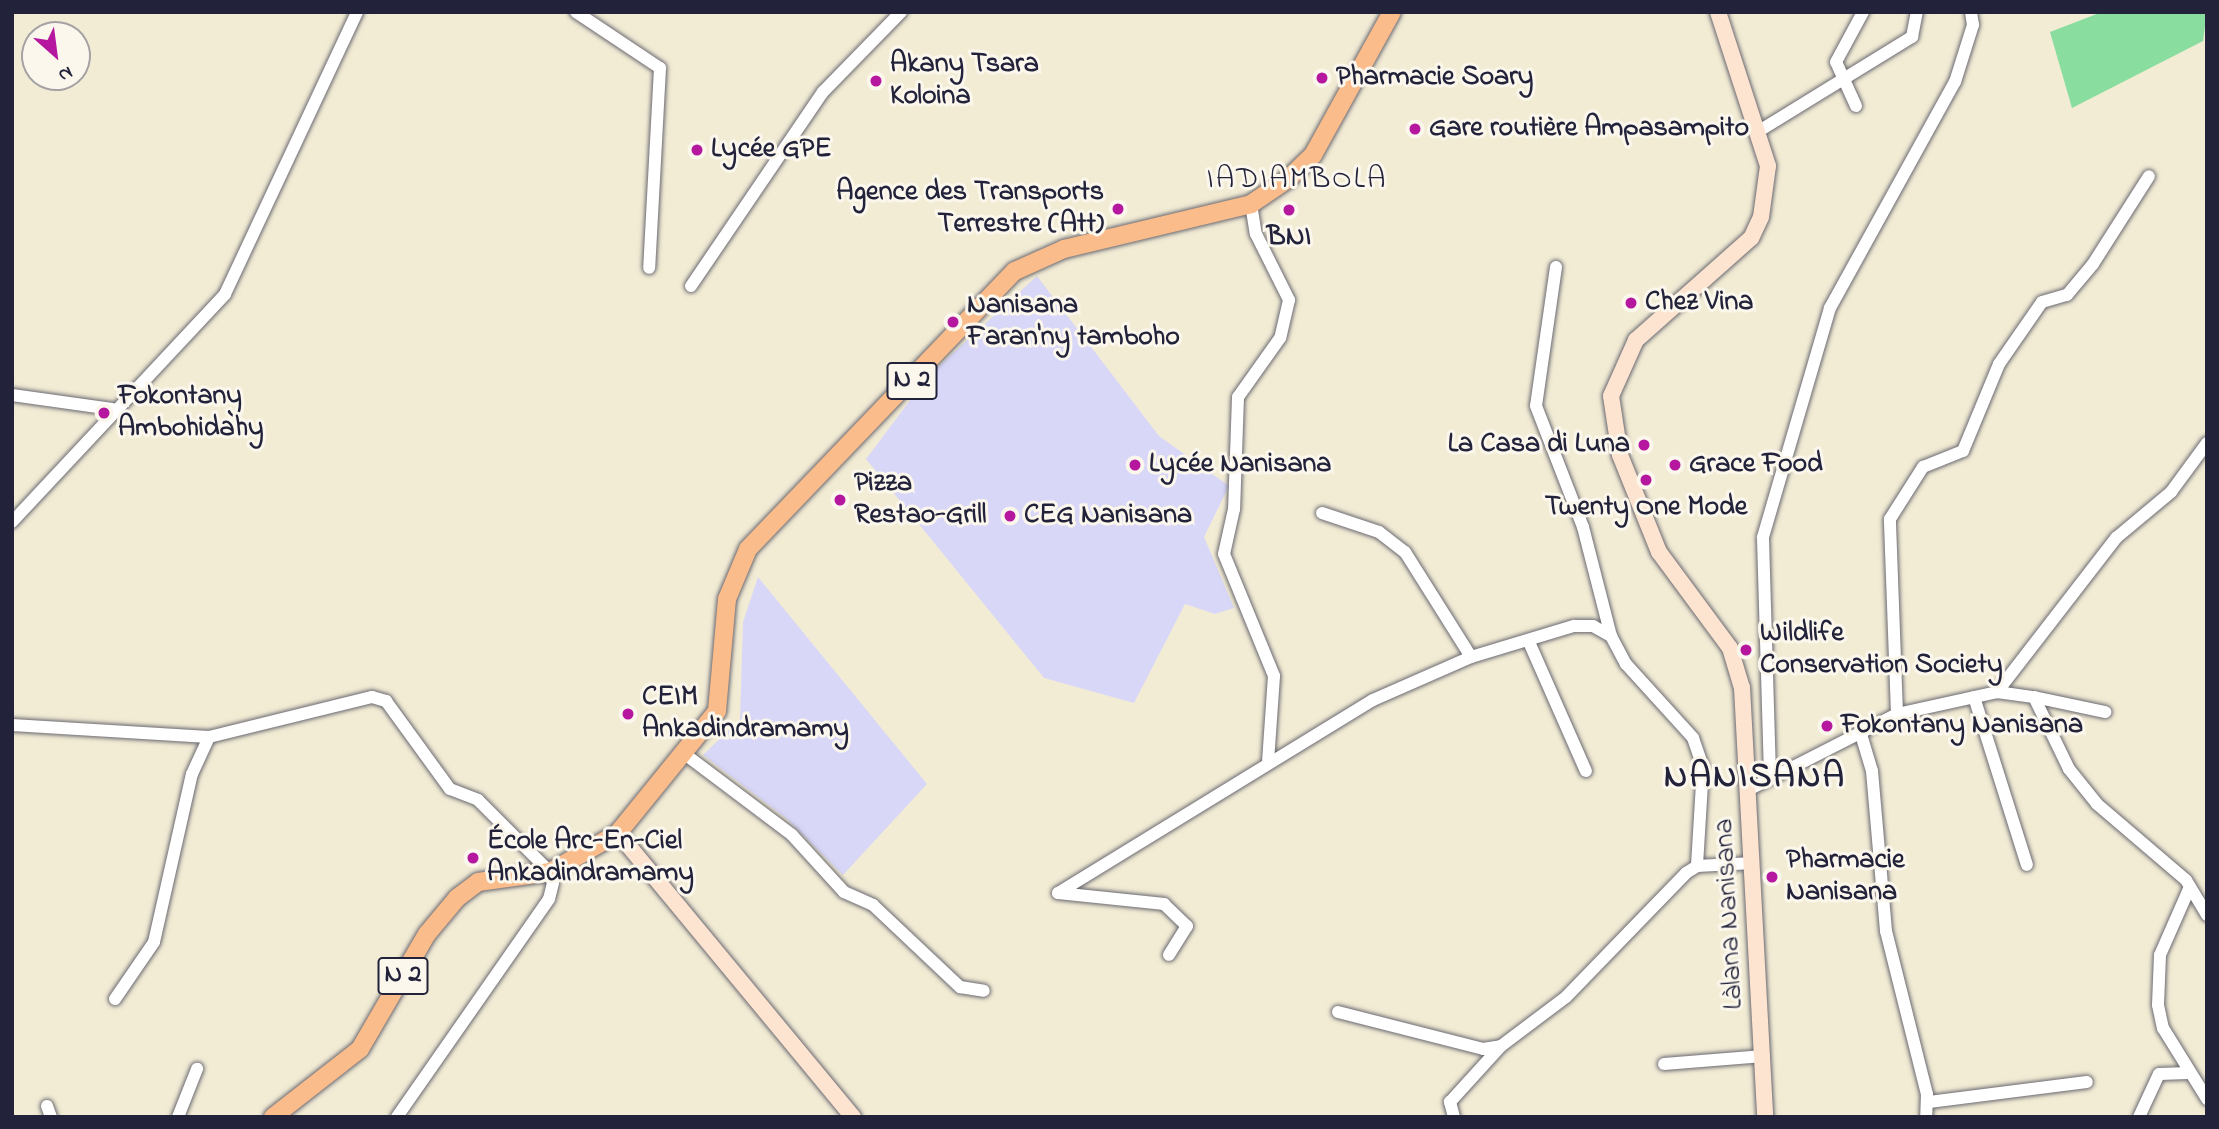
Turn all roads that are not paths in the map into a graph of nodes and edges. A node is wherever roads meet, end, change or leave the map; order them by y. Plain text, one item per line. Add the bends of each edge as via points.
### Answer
1 (356, 12) edge
2 (576, 12) edge
3 (901, 12) edge
4 (1392, 12) edge
5 (1718, 12) edge
6 (1863, 12) edge
7 (1917, 12) edge
8 (1971, 12) edge
9 (1842, 76) junction
10 (1856, 106) dead end
11 (1759, 131) junction
12 (2150, 176) dead end
13 (1251, 204) junction
14 (1556, 267) dead end
15 (649, 268) dead end
16 (691, 286) dead end
17 (12, 396) edge
18 (112, 409) junction
19 (2207, 443) edge
20 (1322, 513) dead end
21 (12, 522) edge
22 (1611, 636) junction
23 (1530, 642) junction
24 (1471, 657) junction
25 (1997, 692) junction
26 (1974, 697) junction
27 (2034, 697) junction
28 (2105, 712) dead end
29 (1897, 714) junction
30 (12, 725) edge
31 (1860, 731) junction
32 (209, 737) junction
33 (686, 755) junction
34 (1268, 761) junction
35 (1586, 771) dead end
36 (1770, 775) junction
37 (1750, 789) junction
38 (618, 833) junction
39 (1753, 863) junction
40 (2026, 865) dead end
41 (1698, 866) junction
42 (550, 872) junction
43 (2189, 889) junction
44 (2207, 915) edge
45 (1169, 956) dead end
46 (984, 991) dead end
47 (115, 999) dead end
48 (1338, 1012) dead end
49 (1501, 1046) junction
50 (1764, 1056) junction
51 (1664, 1064) dead end
52 (197, 1069) dead end
53 (2188, 1073) junction
54 (2087, 1082) dead end
55 (2207, 1098) edge
56 (1928, 1102) junction
57 (178, 1117) edge
58 (273, 1117) edge
59 (397, 1117) edge
60 (853, 1117) edge
61 (1454, 1117) edge
62 (1765, 1117) edge
63 (1926, 1117) edge
64 (2139, 1117) edge

1 - 18 street via 236,277 212,310
2 - 15 street via 660,68
3 - 16 street via 823,92
4 - 13 main road, N 2 via 1313,155
5 - 11 street, Làlana Nanisana
6 - 9 street via 1838,50
7 - 9 street via 1912,37
8 - 36 street via 1973,25 1955,82 1830,308 1763,537
9 - 10 street
9 - 11 street
11 - 37 street, Làlana Nanisana via 1767,195 1751,238 1636,340 1611,396 1620,455 1660,552 1730,648 1742,688
12 - 29 street via 2093,264 2067,295 2042,302 1999,364 1963,451 1923,467 1890,519
13 - 33 main road, N 2 via 1077,245 1015,271 739,562 727,599 717,711
13 - 34 street via 1256,234 1289,300 1280,338 1238,397 1234,509 1224,554 1274,676
14 - 22 street via 1536,406 1583,527
17 - 18 street
18 - 21 street
19 - 25 street via 2171,492 2116,538
20 - 24 street via 1379,531 1405,552
22 - 23 street via 1593,626 1574,626
22 - 41 street via 1626,664 1693,738 1703,767
23 - 24 street
23 - 35 street
24 - 34 street via 1374,700
25 - 26 street
25 - 27 street
26 - 29 street
26 - 40 street
27 - 28 street
27 - 43 street via 2069,769 2096,804
29 - 31 street
30 - 32 street
31 - 36 street
31 - 56 street via 1872,771 1899,1003
32 - 42 street via 380,697 450,789 478,800
32 - 47 street via 188,787 154,942
33 - 38 main road, N 2
33 - 46 street via 792,835 844,892 873,905 960,987
34 - 45 street via 1117,862 1058,893 1164,904 1187,926
36 - 37 street
37 - 39 street, Làlana Nanisana
38 - 42 main road, N 2
38 - 60 street
39 - 41 street
39 - 50 street, Làlana Nanisana
41 - 49 street via 1566,997
42 - 58 main road, N 2 via 478,882 457,898 427,934 360,1049
42 - 59 street via 549,899
43 - 44 street
43 - 53 street via 2160,955 2157,989 2163,1028
48 - 49 street via 1483,1049
49 - 61 street via 1450,1102
50 - 51 street
50 - 62 street, Làlana Nanisana
52 - 57 street
53 - 55 street
53 - 64 street via 2159,1074
54 - 56 street
56 - 63 street

